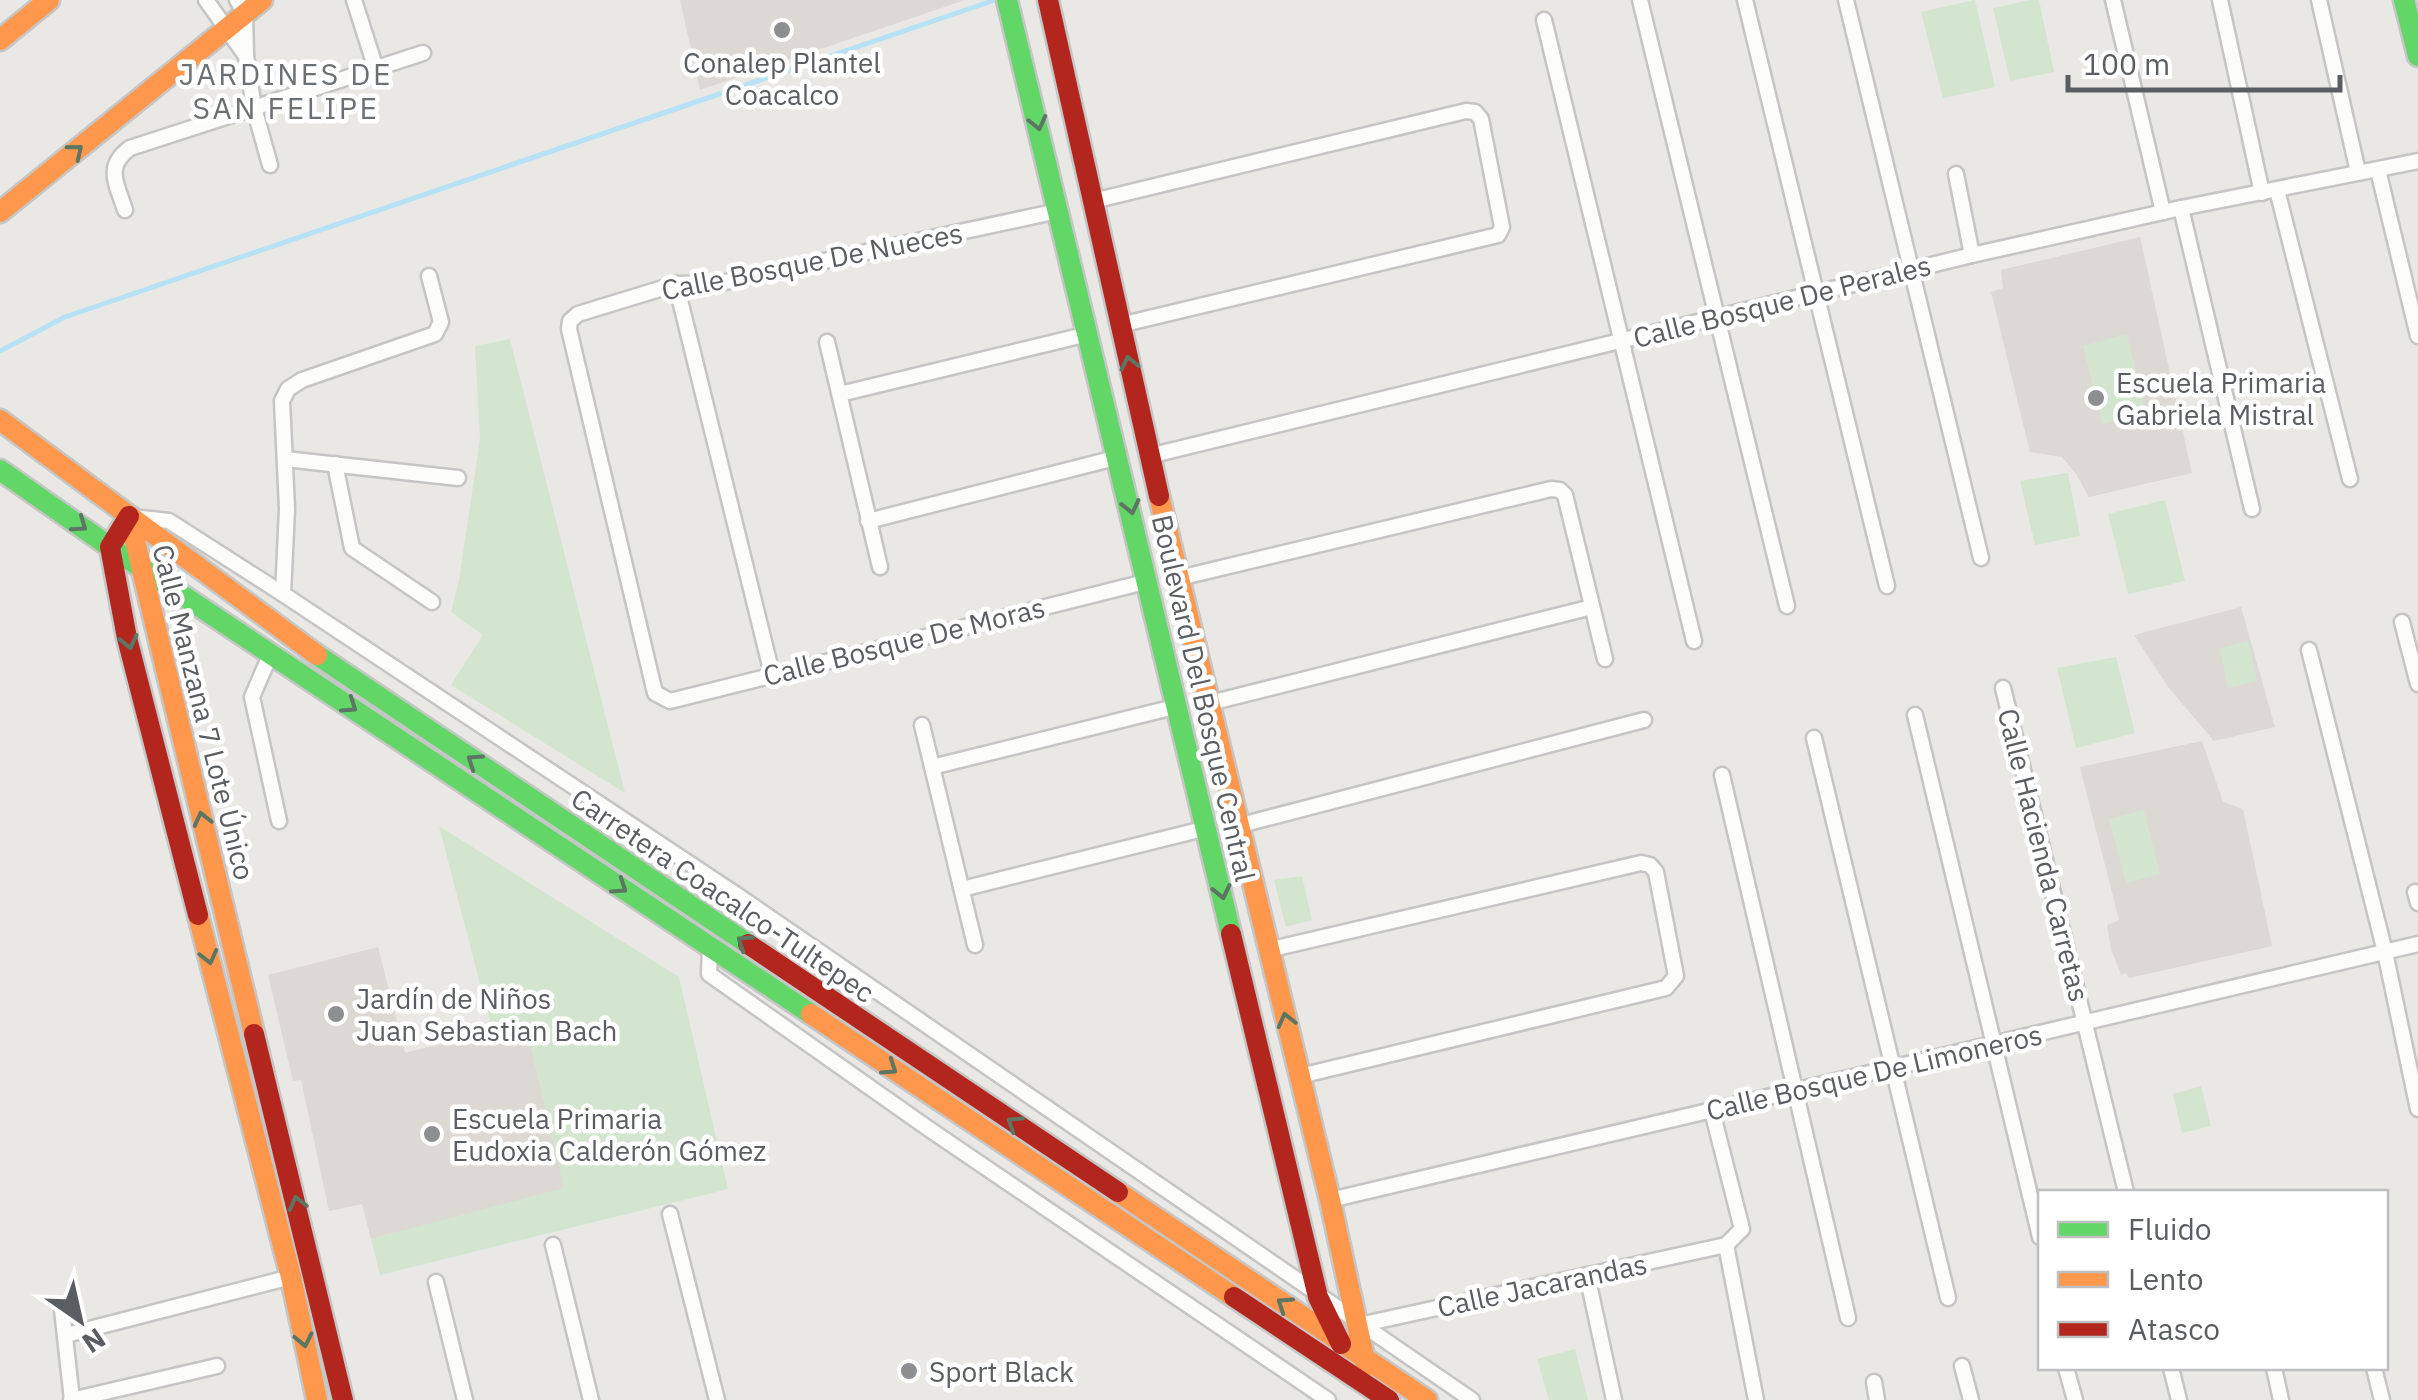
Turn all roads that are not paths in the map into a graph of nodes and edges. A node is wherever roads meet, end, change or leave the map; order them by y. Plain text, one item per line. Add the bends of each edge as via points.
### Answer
1 (49, 0) edge
2 (206, 0) edge
3 (354, 0) edge
4 (1007, 0) edge
5 (1640, 0) edge
6 (1745, 0) edge
7 (1846, 0) edge
8 (2113, 0) edge
9 (2220, 0) edge
10 (2319, 0) edge
11 (2404, 0) edge
12 (248, 4) edge
13 (1051, 9) edge
14 (1544, 20) dead end
15 (228, 28) junction
16 (0, 40) edge
17 (423, 54) dead end
18 (246, 56) junction
19 (2418, 56) edge
20 (376, 69) junction
21 (254, 108) junction
22 (1081, 153) junction
23 (2418, 161) edge
24 (1048, 162) junction
25 (270, 165) dead end
26 (2378, 170) junction
27 (2358, 172) junction
28 (1956, 174) dead end
29 (2270, 192) junction
30 (1093, 201) junction
31 (2181, 208) junction
32 (124, 210) dead end
33 (1058, 211) junction
34 (0, 212) edge
35 (2163, 212) junction
36 (1972, 255) junction
37 (1911, 270) junction
38 (428, 276) dead end
39 (676, 284) junction
40 (1816, 293) junction
41 (1717, 318) junction
42 (1120, 325) junction
43 (1088, 334) junction
44 (2418, 336) edge
45 (1622, 341) junction
46 (827, 342) dead end
47 (840, 394) junction
48 (0, 420) edge
49 (1149, 456) junction
50 (1119, 457) junction
51 (285, 458) junction
52 (334, 464) junction
53 (0, 470) edge
54 (458, 478) dead end
55 (2350, 479) dead end
56 (2252, 509) dead end
57 (129, 516) junction
58 (868, 521) junction
59 (110, 547) junction
60 (1981, 558) dead end
61 (139, 565) junction
62 (880, 567) dead end
63 (1179, 578) junction
64 (1149, 582) junction
65 (1886, 586) dead end
66 (283, 594) junction
67 (432, 602) dead end
68 (1787, 606) dead end
69 (1592, 607) junction
70 (2402, 622) dead end
71 (1193, 633) junction
72 (1163, 641) junction
73 (1694, 641) dead end
74 (2309, 650) dead end
75 (271, 653) junction
76 (1604, 658) dead end
77 (772, 674) junction
78 (2418, 684) edge
79 (2003, 688) dead end
80 (661, 698) joint
81 (1210, 703) junction
82 (1178, 706) junction
83 (1915, 714) dead end
84 (1644, 720) dead end
85 (922, 725) dead end
86 (1814, 738) dead end
87 (932, 766) junction
88 (1722, 774) dead end
89 (279, 821) dead end
90 (1237, 826) junction
91 (1207, 828) junction
92 (962, 889) junction
93 (2418, 944) edge
94 (976, 945) dead end
95 (710, 947) junction
96 (1268, 950) junction
97 (2384, 952) junction
98 (2085, 1022) junction
99 (1994, 1044) junction
100 (1892, 1068) junction
101 (1300, 1076) junction
102 (1796, 1091) junction
103 (2418, 1109) edge
104 (1712, 1111) junction
105 (1314, 1136) junction
106 (1281, 1145) junction
107 (2126, 1190) edge
108 (1330, 1200) junction
109 (670, 1214) dead end
110 (2038, 1229) edge
111 (553, 1246) dead end
112 (1726, 1246) junction
113 (1587, 1274) junction
114 (290, 1277) junction
115 (436, 1282) dead end
116 (1318, 1297) junction
117 (1948, 1298) dead end
118 (62, 1310) dead end
119 (1848, 1318) dead end
120 (1358, 1325) junction
121 (66, 1335) junction
122 (1340, 1342) junction
123 (1365, 1358) junction
124 (217, 1366) dead end
125 (1962, 1366) dead end
126 (2066, 1370) edge
127 (2172, 1370) edge
128 (2274, 1370) edge
129 (2374, 1370) edge
130 (338, 1376) junction
131 (1874, 1382) dead end
132 (315, 1390) edge
133 (1368, 1393) edge
134 (72, 1400) edge
135 (343, 1400) edge
136 (465, 1400) edge
137 (591, 1400) edge
138 (717, 1400) edge
139 (1328, 1400) edge
140 (1389, 1400) edge
141 (1427, 1400) edge
142 (1472, 1400) edge
143 (1614, 1400) edge
144 (1756, 1400) edge
145 (1877, 1400) edge
146 (1971, 1400) edge
147 (2074, 1400) edge
148 (2179, 1400) edge
149 (2281, 1400) edge
150 (2382, 1400) edge

1 - 16 street
2 - 15 street
3 - 20 street
4 -> 24 street, Boulevard Del Bosque Central
5 - 41 street
6 - 40 street
7 - 37 street
8 - 35 street
9 - 29 street
10 - 27 street
11 - 19 street
12 - 15 street
12 - 18 street
13 - 22 street, Boulevard Del Bosque Central
14 - 45 street
15 - 18 street
34 -> 15 street
17 - 20 street
18 - 21 street
20 - 21 street
21 - 25 street
21 - 32 street via 117,157 113,170
22 - 24 street
22 - 30 street, Boulevard Del Bosque Central
23 - 26 street, Calle Bosque De Perales
24 - 33 street, Boulevard Del Bosque Central
26 - 27 street, Calle Bosque De Perales
26 - 44 street
27 - 29 street, Calle Bosque De Perales
28 - 36 street
29 - 31 street, Calle Bosque De Perales
29 - 55 street
30 - 42 street, Boulevard Del Bosque Central
30 - 42 street via 1466,111 1481,119 1502,227 1498,235
31 - 35 street, Calle Bosque De Perales
31 - 56 street
33 - 39 street, Calle Bosque De Nueces via 721,283
33 - 43 street, Boulevard Del Bosque Central
35 - 36 street, Calle Bosque De Perales
36 - 37 street, Calle Bosque De Perales
37 - 40 street, Calle Bosque De Perales
37 - 60 street
38 - 51 street via 440,330 288,389 282,401
39 - 77 street
39 - 80 street, Calle Bosque De Nueces via 570,321 610,513
40 - 41 street, Calle Bosque De Perales
40 - 65 street
41 - 45 street, Calle Bosque De Perales
41 - 68 street
49 -> 42 street, Boulevard Del Bosque Central
43 - 47 street
43 - 50 street, Boulevard Del Bosque Central
45 - 49 street, Calle Bosque De Perales
45 - 73 street
46 - 47 street
47 - 58 street
48 - 57 street, Carretera Coacalco-Tultepec
49 - 63 street, Boulevard Del Bosque Central
50 - 58 street
50 -> 64 street, Boulevard Del Bosque Central
51 - 52 street
51 - 66 street
52 - 54 street
52 - 67 street via 352,548
53 -> 59 street, Carretera Coacalco-Tultepec
57 - 59 street, Calle Manzana 7 Lote Único
57 - 61 street, Calle Manzana 7 Lote Único
57 - 66 street via 168,521
122 -> 57 street, Carretera Coacalco-Tultepec via 281,631
58 - 62 street
59 - 61 street, Carretera Coacalco-Tultepec
59 -> 114 street, Calle Manzana 7 Lote Único
61 - 75 street, Carretera Coacalco-Tultepec
130 -> 61 street, Calle Manzana 7 Lote Único
63 - 69 street via 1551,489 1564,496
63 - 71 street, Boulevard Del Bosque Central
64 - 72 street, Boulevard Del Bosque Central
64 - 77 street, Calle Bosque De Moras
66 - 116 street via 737,896
69 - 76 street
69 - 81 street
70 - 78 street
71 - 72 street
71 - 81 street, Boulevard Del Bosque Central
72 - 82 street, Boulevard Del Bosque Central
74 - 97 street
75 - 89 street via 252,697
75 -> 95 street, Carretera Coacalco-Tultepec
77 - 80 street, Calle Bosque De Moras
79 - 98 street, Calle Hacienda Carretas
81 - 90 street, Boulevard Del Bosque Central
82 - 87 street
82 - 91 street, Boulevard Del Bosque Central
83 - 99 street
84 - 90 street
85 - 87 street
86 - 100 street
87 - 92 street
88 - 102 street
90 - 96 street, Boulevard Del Bosque Central
91 - 92 street
91 -> 106 street, Boulevard Del Bosque Central
92 - 94 street
93 - 97 street, Calle Bosque De Limoneros
95 -> 133 street, Carretera Coacalco-Tultepec
95 - 139 street via 709,974
101 -> 96 street, Boulevard Del Bosque Central
96 - 101 street via 1641,864 1656,872 1676,976 1666,988
97 - 98 street, Calle Bosque De Limoneros
97 - 103 street
98 - 99 street, Calle Bosque De Limoneros
98 - 107 street, Calle Hacienda Carretas
99 - 100 street, Calle Bosque De Limoneros
99 - 110 street
100 - 102 street, Calle Bosque De Limoneros
100 - 117 street
101 - 105 street, Boulevard Del Bosque Central
102 - 104 street, Calle Bosque De Limoneros
102 - 119 street
104 - 108 street, Calle Bosque De Limoneros
104 - 112 street via 1742,1229
105 - 106 street
105 - 108 street, Boulevard Del Bosque Central
106 - 116 street, Boulevard Del Bosque Central
108 - 120 street, Boulevard Del Bosque Central
109 - 138 street
111 - 137 street
112 - 113 street, Calle Jacarandas
112 - 144 street
113 - 120 street, Calle Jacarandas
113 - 143 street
114 - 121 street
114 -> 132 street, Calle Manzana 7 Lote Único
115 - 136 street
116 - 120 street
116 - 122 street, Boulevard Del Bosque Central
118 - 121 street
120 - 123 street, Boulevard Del Bosque Central
120 - 142 street
121 - 134 street
122 - 123 street, Carretera Coacalco-Tultepec
122 - 133 street, Boulevard Del Bosque Central
123 - 133 street, Boulevard Del Bosque Central
123 - 141 street, Carretera Coacalco-Tultepec
124 - 134 street
125 - 146 street
126 - 147 street
127 - 148 street
128 - 149 street
129 - 150 street
130 - 132 street
130 - 135 street, Calle Manzana 7 Lote Único
131 - 145 street
133 - 140 street, Carretera Coacalco-Tultepec

